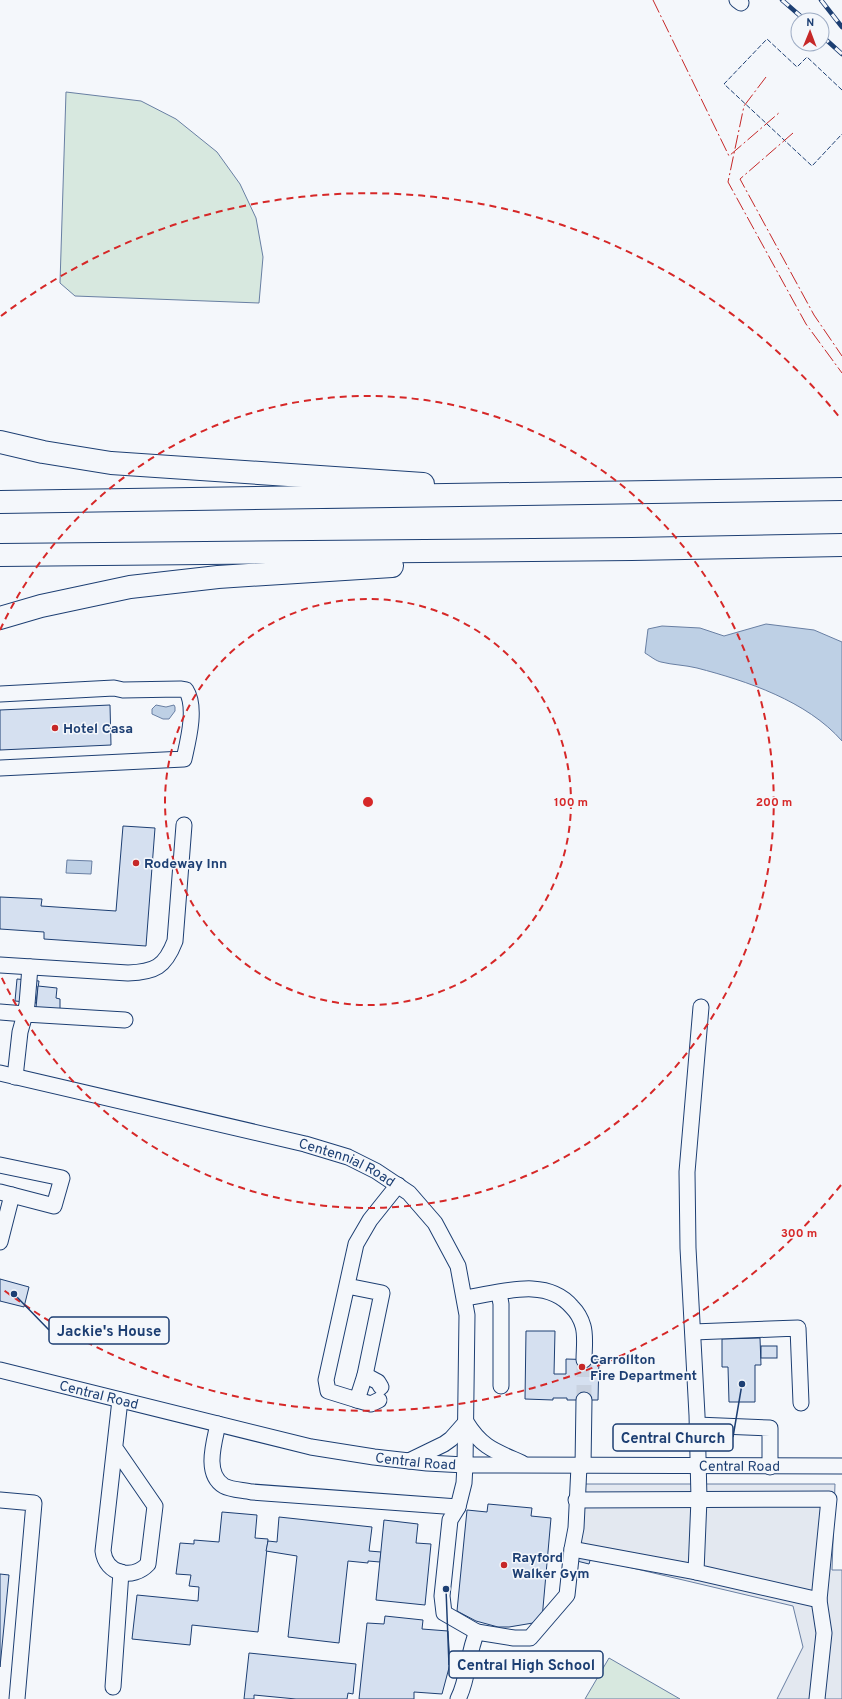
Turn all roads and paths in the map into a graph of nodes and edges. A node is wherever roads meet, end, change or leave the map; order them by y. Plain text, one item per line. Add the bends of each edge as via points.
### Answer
1 (0, 442) edge
2 (842, 489) edge
3 (518, 494) junction
4 (0, 502) edge
5 (842, 545) edge
6 (632, 549) junction
7 (0, 555) edge
8 (0, 618) edge
9 (0, 694) edge
10 (0, 768) edge
11 (184, 825) dead end
12 (0, 965) edge
13 (30, 967) junction
14 (701, 1007) dead end
15 (0, 1012) edge
16 (25, 1014) junction
17 (125, 1020) dead end
18 (0, 1073) edge
19 (15, 1077) junction
20 (0, 1165) edge
21 (398, 1185) junction
22 (6, 1194) edge
23 (0, 1242) edge
24 (347, 1286) junction
25 (500, 1293) junction
26 (465, 1298) junction
27 (693, 1332) junction
28 (584, 1360) tunnel mouth
29 (0, 1370) edge
30 (365, 1375) junction
31 (501, 1386) dead end
32 (120, 1400) junction
33 (357, 1400) junction
34 (584, 1400) tunnel mouth
35 (801, 1403) dead end
36 (466, 1422) junction
37 (218, 1424) junction
38 (697, 1425) junction
39 (115, 1448) junction
40 (408, 1461) junction
41 (465, 1465) junction
42 (528, 1466) junction
43 (581, 1466) junction
44 (698, 1466) junction
45 (842, 1466) edge
46 (770, 1467) junction
47 (699, 1499) junction
48 (0, 1500) edge
49 (576, 1500) junction
50 (458, 1507) junction
51 (572, 1549) junction
52 (121, 1572) junction
53 (696, 1572) junction
54 (818, 1600) junction
55 (477, 1632) junction
56 (113, 1687) dead end
57 (17, 1699) edge
58 (458, 1699) edge
59 (817, 1699) edge

1 - 3 highway via 112,463 406,482
2 - 3 highway
3 - 4 highway
5 - 6 highway
6 - 7 highway
6 - 8 highway via 546,562 382,566 218,576 130,587 41,606
9 - 10 street via 114,688 180,688 189,694 191,728 184,759
11 - 13 street via 175,941 170,955 163,964 140,973
12 - 13 street
13 - 16 street
14 - 27 street via 687,1172
15 - 16 street
16 - 17 street
16 - 19 street via 20,1032
18 - 19 street, Centennial Road
19 - 21 street, Centennial Road via 305,1144 348,1157
20 - 22 street via 62,1178 54,1206
21 - 24 street via 370,1220 356,1244
21 - 26 street, Centennial Road via 409,1193 435,1223 458,1266
22 - 23 street
24 - 30 street via 382,1293
24 - 33 street via 326,1386 328,1391
25 - 26 street
25 - 28 street via 538,1288 566,1300 577,1313 583,1326
25 - 31 street
26 - 36 street, Centennial Road
27 - 35 street via 798,1328
27 - 38 street
29 - 32 street, Central Road
30 - 33 street
30 - 33 street via 378,1382 380,1394 371,1404
32 - 37 street, Central Road
32 - 39 street
34 - 43 street
36 - 40 street via 444,1444
36 - 41 street, Centennial Road
36 - 42 street via 474,1435 489,1449
37 - 40 street, Central Road via 311,1447
37 - 50 street via 212,1465 216,1479 225,1487 252,1492
38 - 44 street
38 - 46 street via 770,1428
39 - 52 street via 103,1551 106,1562
39 - 52 street via 155,1506 148,1564 136,1573
40 - 41 street, Central Road
41 - 42 street, Central Road
41 - 50 street, Centennial Road
42 - 43 street, Central Road
43 - 44 street, Central Road
43 - 49 street
44 - 46 street, Central Road
44 - 47 street
45 - 46 street, Central Road
47 - 49 street
47 - 53 street
47 - 54 street via 829,1499
48 - 57 street via 34,1504
49 - 51 street via 576,1528
50 - 55 street, Centennial Road via 450,1520 442,1596 444,1613
51 - 53 street
51 - 55 street via 567,1595 530,1638
52 - 56 street
53 - 54 street
54 - 59 street via 824,1633
55 - 58 street via 471,1646 464,1687

